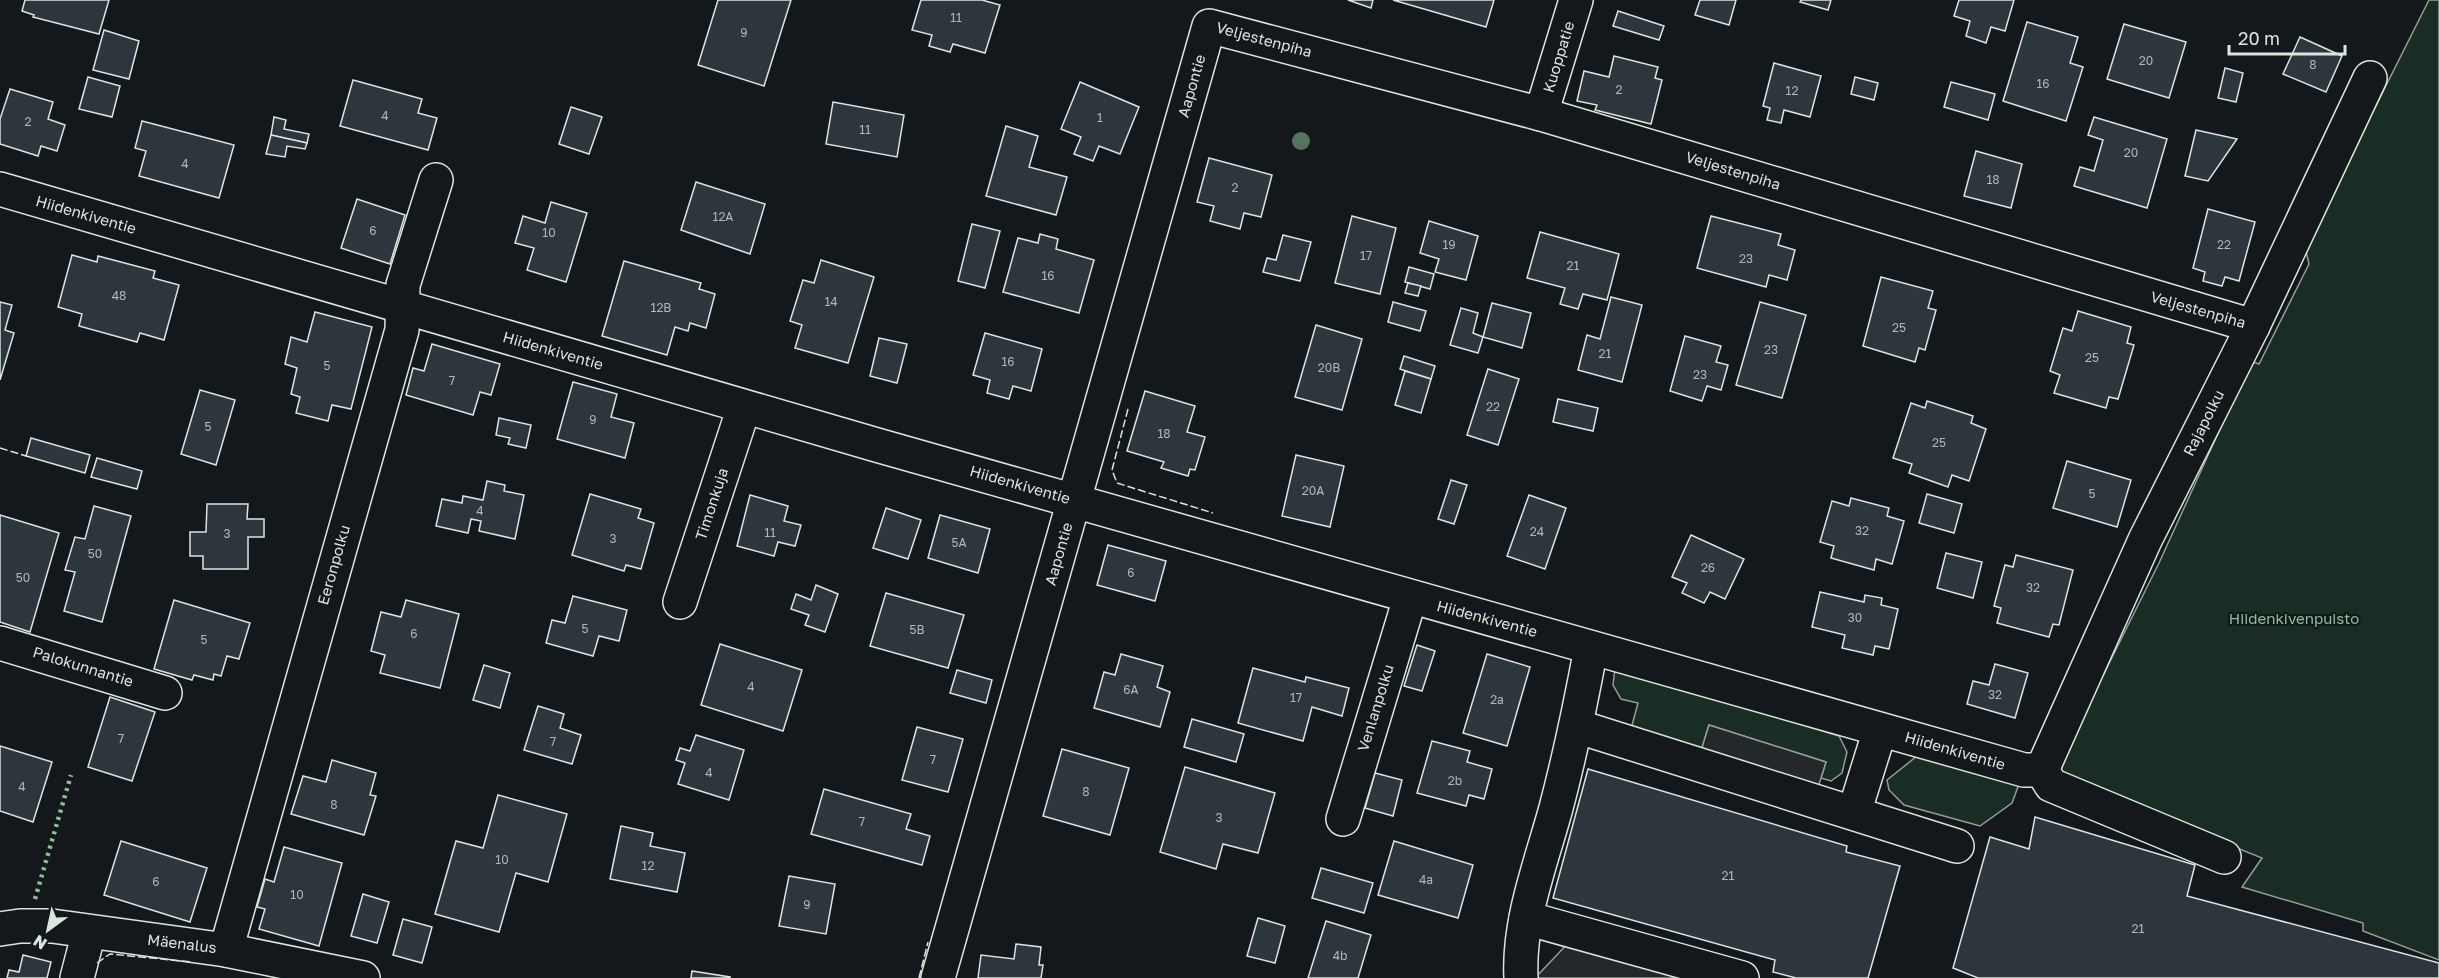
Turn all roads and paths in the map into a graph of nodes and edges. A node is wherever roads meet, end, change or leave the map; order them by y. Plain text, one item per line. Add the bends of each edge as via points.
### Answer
1 (1576, 0) edge
2 (1209, 26) joint
3 (2370, 78) dead end
4 (1541, 114) junction
5 (436, 180) dead end
6 (0, 189) edge
7 (402, 308) junction
8 (2253, 326) junction
9 (744, 407) junction
10 (1075, 501) junction
11 (1410, 597) junction
12 (680, 602) dead end
13 (0, 642) edge
14 (1591, 648) junction
15 (165, 693) dead end
16 (1576, 726) junction
17 (1880, 730) junction
18 (2042, 770) junction
19 (1854, 813) junction
20 (1343, 819) dead end
21 (1958, 846) dead end
22 (2224, 857) dead end
23 (1526, 918) junction
24 (0, 929) edge
25 (89, 932) junction
26 (226, 950) junction
27 (77, 978) edge
28 (363, 978) edge
29 (938, 978) edge
30 (1521, 978) edge
31 (1742, 978) edge

1 - 4 street, Kuoppatie
2 - 4 street, Veljestenpiha
2 - 10 street, Aapontie
3 - 8 street, Rajapolku
4 - 8 street, Veljestenpiha
5 - 7 street, Eeronpolku via 403,285
6 - 7 street, Hiidenkiventie
7 - 9 street, Hiidenkiventie
7 - 26 street, Eeronpolku via 402,330
8 - 18 street, Rajapolku via 2145,540
9 - 10 street, Hiidenkiventie
9 - 12 street, Timonkuja
10 - 11 street, Hiidenkiventie
10 - 29 street, Aapontie
11 - 14 street, Hiidenkiventie
11 - 20 street, Venlanpolku
13 - 15 street, Palokunnantie
14 - 16 street
14 - 17 street, Hiidenkiventie
16 - 19 street
16 - 23 street
17 - 18 street, Hiidenkiventie via 2024,770
17 - 19 street
18 - 22 street via 2051,784
19 - 21 street
23 - 30 street
23 - 31 street
24 - 25 street, Mäenalus via 52,926
25 - 26 street, Mäenalus
25 - 27 street
26 - 28 street, Mäenalus

